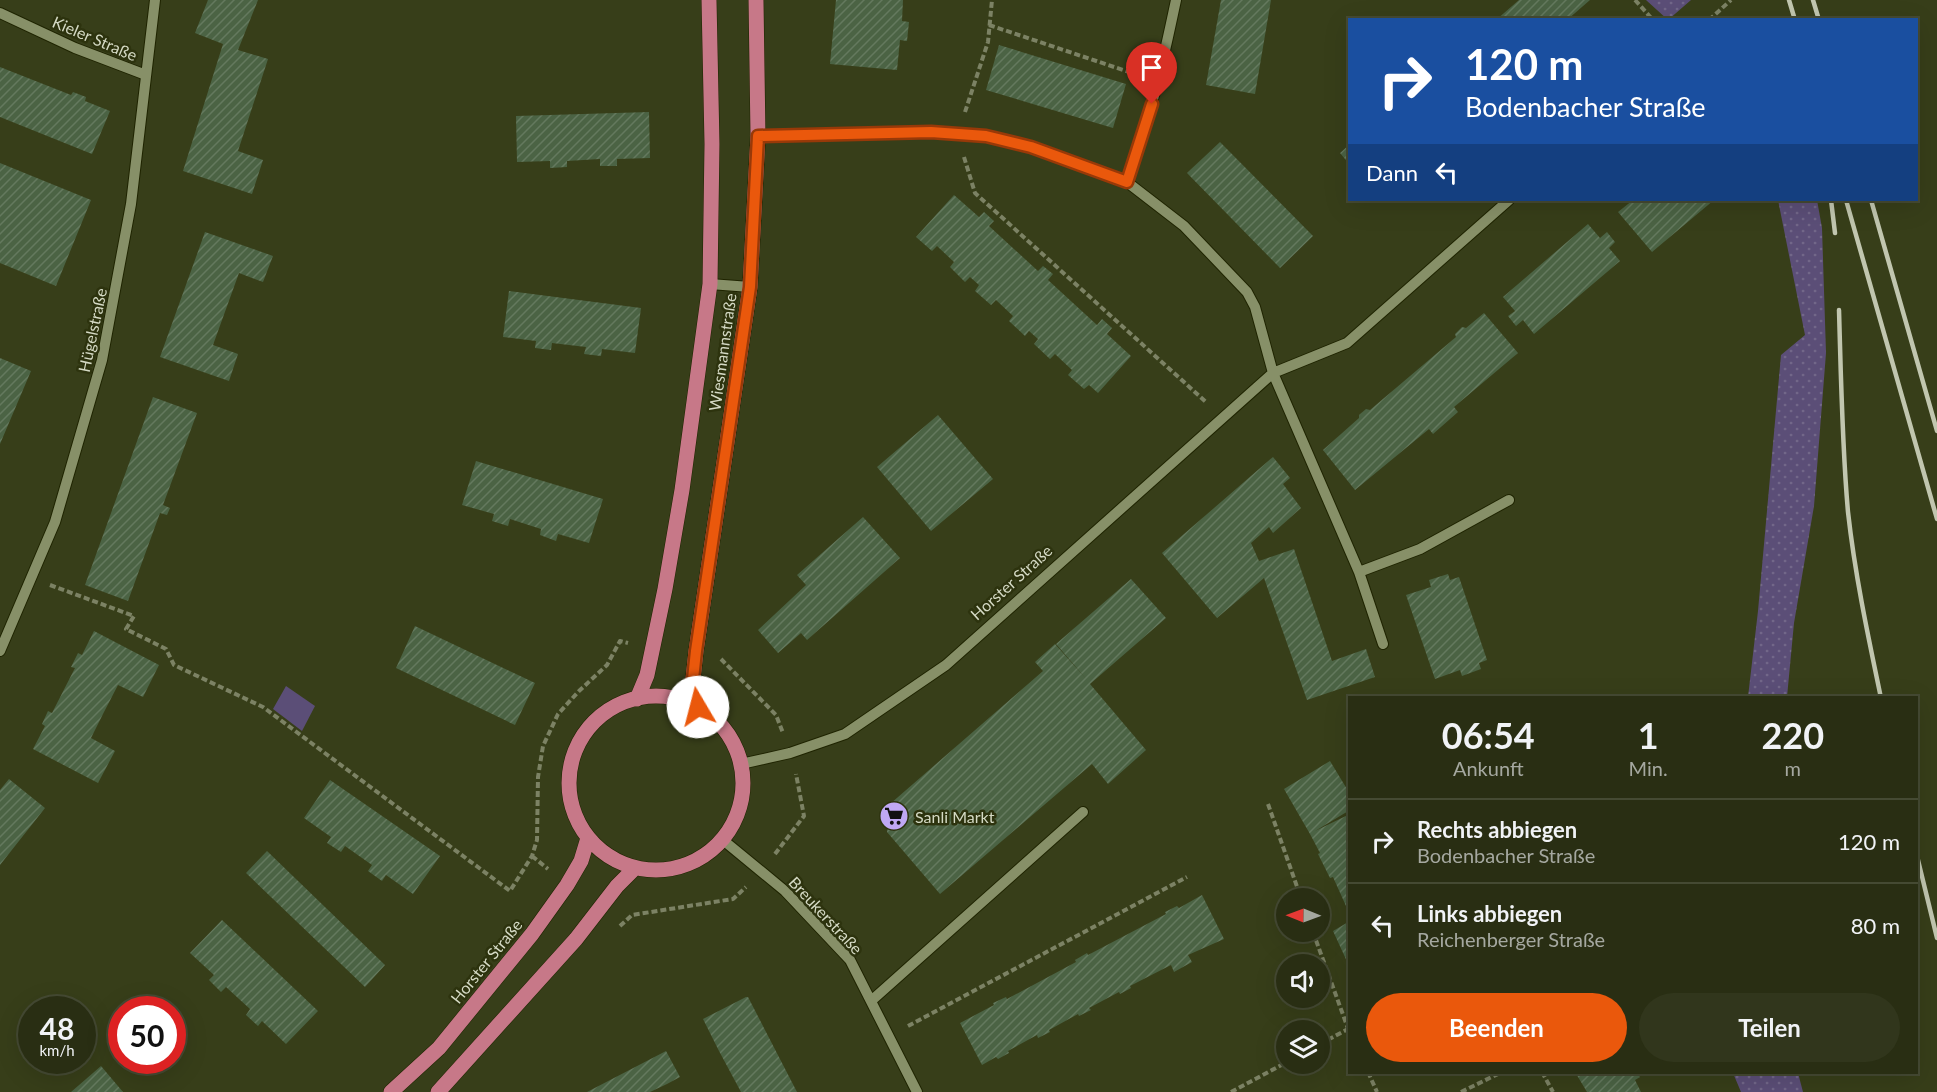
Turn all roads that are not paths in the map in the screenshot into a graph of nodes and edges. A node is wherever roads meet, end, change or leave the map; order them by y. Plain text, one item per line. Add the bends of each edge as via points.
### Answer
1 (155, 0) edge
2 (709, 0) edge
3 (756, 0) edge
4 (1176, 0) edge
5 (0, 13) edge
6 (146, 75) junction
7 (758, 136) junction
8 (1127, 182) junction
9 (1508, 201) edge
10 (710, 284) junction
11 (750, 287) junction
12 (1274, 373) junction
13 (1509, 500) dead end
14 (1359, 572) junction
15 (1383, 644) dead end
16 (0, 651) edge
17 (637, 699) junction
18 (698, 707) junction
19 (741, 764) junction
20 (1083, 812) dead end
21 (588, 838) junction
22 (723, 840) junction
23 (635, 868) junction
24 (871, 1000) junction
25 (391, 1092) edge
26 (438, 1092) edge
27 (917, 1092) edge

1 - 6 street, Hügelstraße
2 - 10 main road, Wiesmannstraße
3 - 7 main road, Wiesmannstraße
4 - 8 street via 1158,82
5 - 6 street, Kieler Straße
6 - 16 street, Hügelstraße via 131,204 102,360 55,522
7 - 8 street via 919,132 986,136 1031,147
7 - 11 main road, Wiesmannstraße
8 - 12 street via 1184,226 1247,292
9 - 12 street, Horster Straße via 1347,343
10 - 11 street
10 - 17 main road, Wiesmannstraße via 682,490 647,675
11 - 18 main road, Wiesmannstraße via 696,651 693,679
12 - 14 street
12 - 19 street, Horster Straße via 946,665 845,734 790,753
13 - 14 street via 1420,549
14 - 15 street
17 - 18 main road via 656,696 684,700
17 - 21 main road via 605,712 585,732 572,756 568,783 573,811
18 - 19 main road via 727,732
19 - 22 main road via 744,784 739,811
20 - 24 street
21 - 23 main road via 605,854
21 - 25 main road, Horster Straße via 581,861 532,934 439,1048
22 - 23 main road via 707,855 683,867 656,871
22 - 24 street, Breukerstraße via 785,891 850,960
23 - 26 main road
24 - 27 street, Breukerstraße

